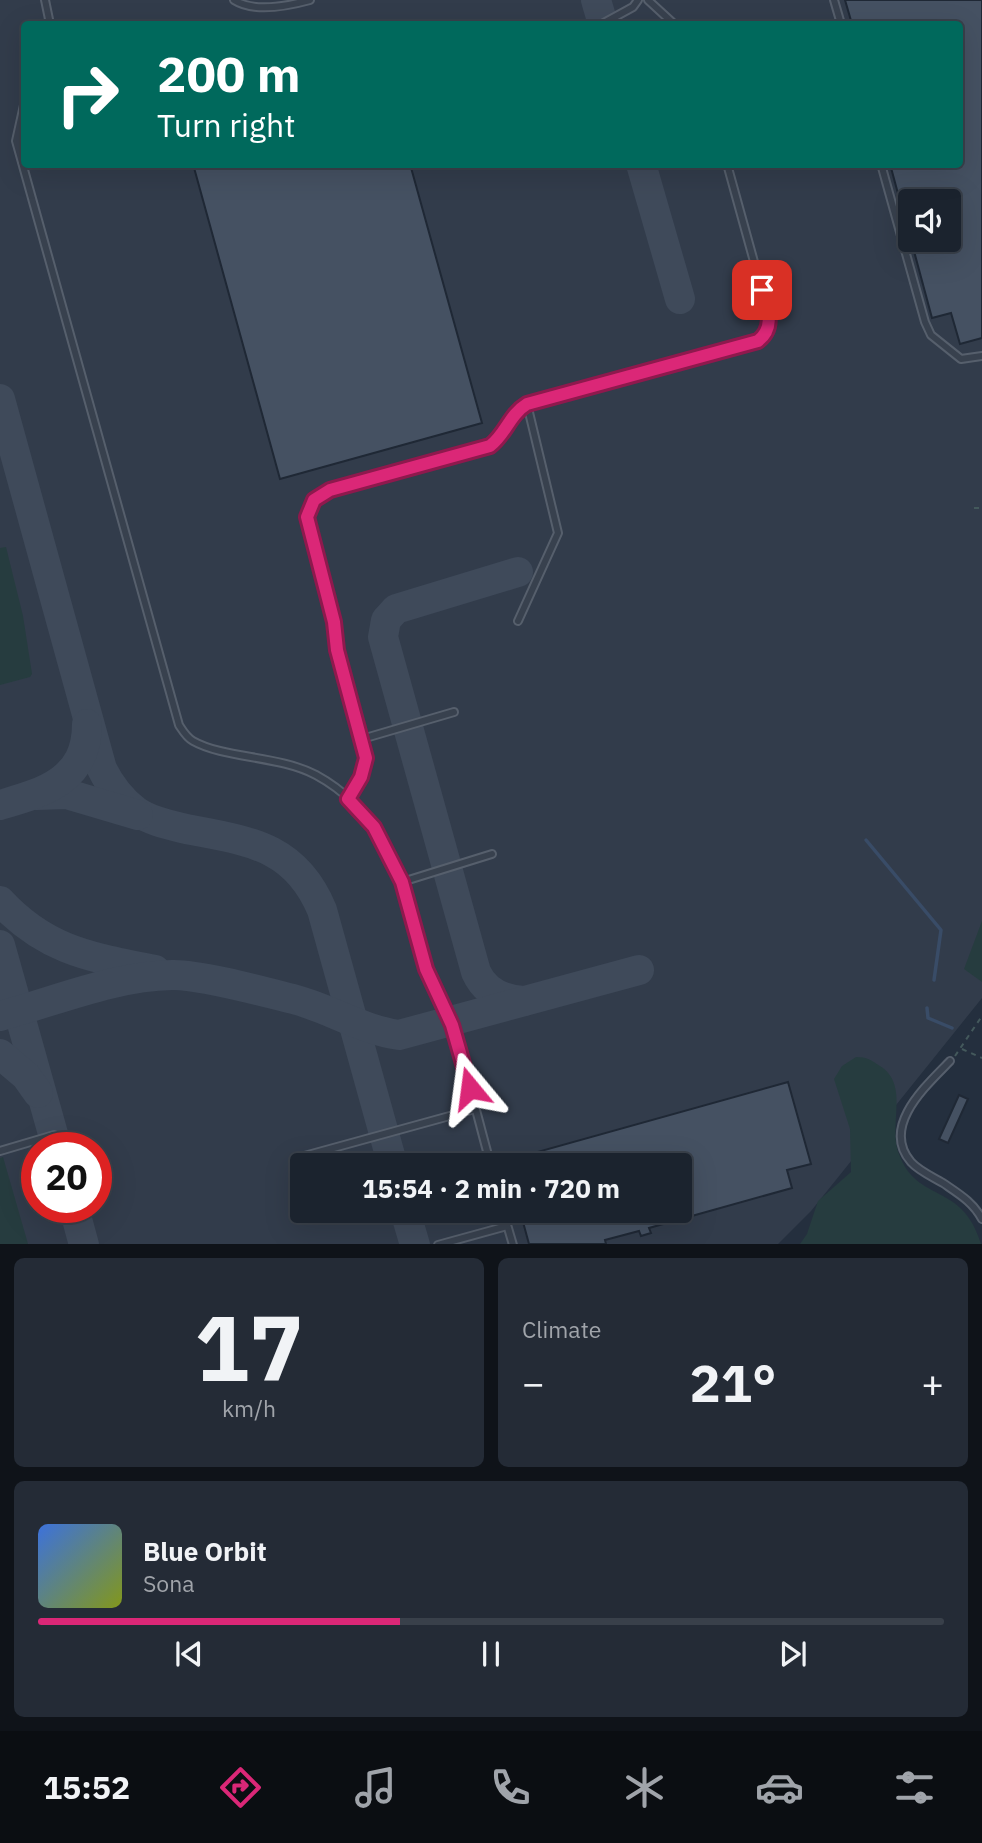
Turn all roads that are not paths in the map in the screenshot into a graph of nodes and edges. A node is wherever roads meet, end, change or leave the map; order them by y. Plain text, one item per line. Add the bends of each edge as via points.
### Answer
1 (45, 0) edge
2 (234, 0) edge
3 (310, 0) edge
4 (638, 0) edge
5 (648, 0) edge
6 (834, 0) edge
7 (49, 21) edge
8 (607, 21) edge
9 (671, 21) edge
10 (840, 21) edge
11 (21, 119) edge
12 (21, 159) edge
13 (24, 168) edge
14 (728, 168) edge
15 (882, 168) edge
16 (982, 356) edge
17 (527, 404) junction
18 (518, 621) dead end
19 (454, 712) dead end
20 (362, 739) junction
21 (348, 799) junction
22 (492, 854) dead end
23 (402, 882) junction
24 (950, 1061) road end
25 (475, 1109) junction
26 (21, 1145) edge
27 (0, 1151) edge
28 (315, 1153) edge
29 (487, 1153) edge
30 (982, 1219) edge
31 (506, 1223) edge
32 (507, 1226) junction
33 (438, 1244) edge
34 (513, 1244) edge

1 - 7 lane
2 - 3 lane via 281,6
4 - 8 lane
5 - 9 lane
6 - 10 lane
11 - 12 lane via 16,141
13 - 21 lane via 179,725 192,741 299,768
14 - 17 lane via 769,316 765,335 758,341
15 - 16 lane via 931,335 961,359
17 - 18 lane via 558,533
17 - 20 lane via 514,413 490,446 330,490 319,495 309,509 309,528 337,650
19 - 20 lane
20 - 21 lane via 365,768
21 - 23 lane via 374,827
22 - 23 lane
23 - 25 lane via 426,969 452,1025
24 - 30 lane via 911,1102 902,1143 911,1161 975,1206
25 - 28 lane
25 - 29 lane
26 - 27 lane
31 - 32 lane
32 - 33 lane
32 - 34 lane

